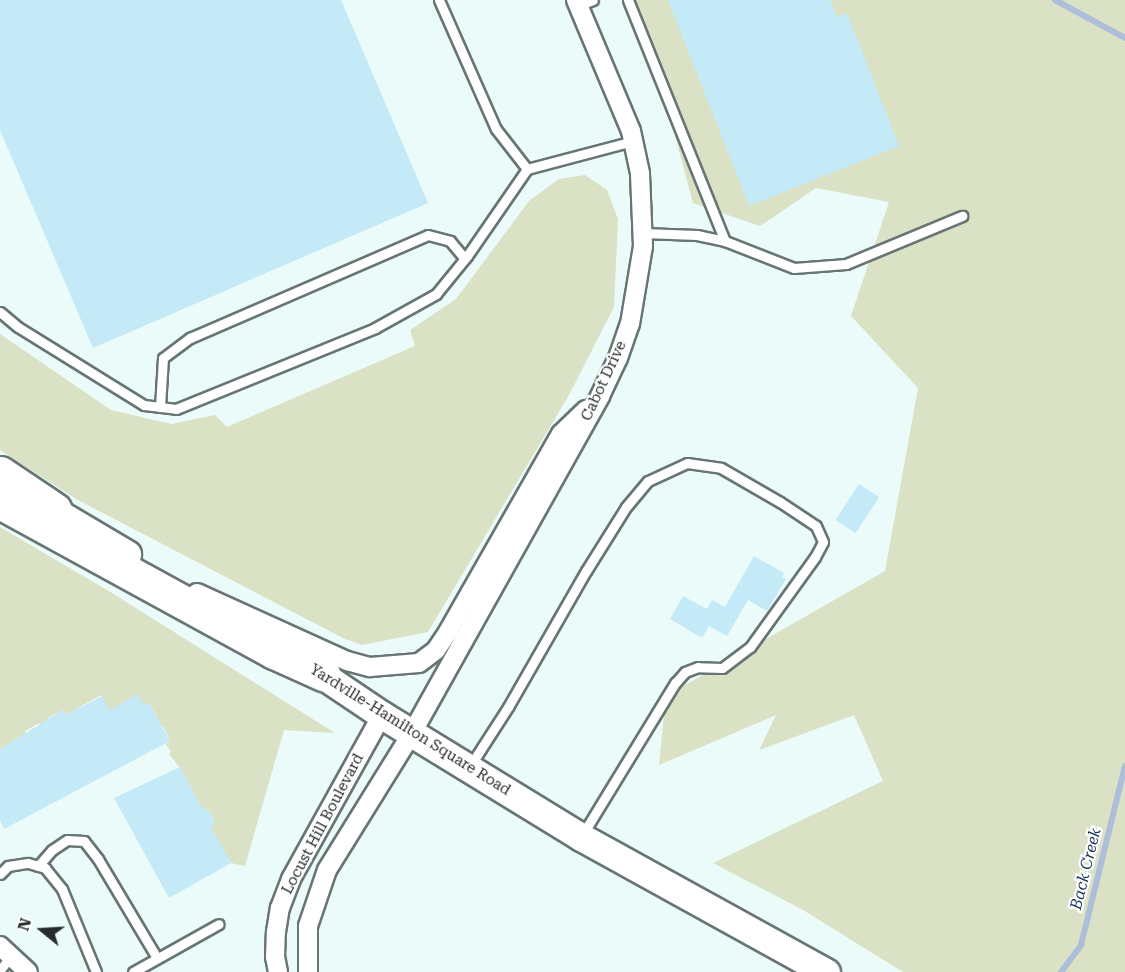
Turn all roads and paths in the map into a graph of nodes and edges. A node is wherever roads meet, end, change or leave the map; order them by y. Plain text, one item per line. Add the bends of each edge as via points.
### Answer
1 (439, 0) edge
2 (628, 0) edge
3 (582, 2) edge
4 (633, 141) junction
5 (527, 169) junction
6 (962, 216) dead end
7 (643, 234) junction
8 (725, 241) junction
9 (465, 259) junction
10 (0, 312) edge
11 (600, 396) junction
12 (160, 407) junction
13 (0, 473) edge
14 (0, 479) edge
15 (0, 502) edge
16 (74, 523) junction
17 (184, 587) junction
18 (323, 674) junction
19 (382, 716) junction
20 (412, 733) junction
21 (469, 768) junction
22 (581, 837) junction
23 (38, 866) junction
24 (0, 874) edge
25 (219, 924) dead end
26 (4, 957) edge
27 (157, 958) junction
28 (28, 972) edge
29 (96, 972) edge
30 (133, 972) edge
31 (278, 972) edge
32 (309, 972) edge
33 (826, 972) edge

1 - 5 lane via 495,129
2 - 8 lane
3 - 4 street, Cabot Drive
4 - 5 lane
4 - 7 street, Cabot Drive via 641,182
5 - 9 lane
6 - 8 lane via 846,264 794,268
7 - 8 lane via 697,235
7 - 11 street, Cabot Drive via 630,324
9 - 12 lane via 436,294 375,328 176,409
9 - 12 lane via 450,241 428,235 190,338 163,358
10 - 12 lane via 144,405
11 - 17 street via 561,434 448,632 436,650 419,663 370,667 347,661
11 - 20 street, Cabot Drive
13 - 16 highway
14 - 16 street, Yardville-Hamilton Square Road
15 - 18 highway via 274,652
16 - 17 street, Yardville-Hamilton Square Road
17 - 18 street, Yardville-Hamilton Square Road
18 - 19 street, Yardville-Hamilton Square Road
19 - 20 street, Yardville-Hamilton Square Road
19 - 31 street, Locust Hill Boulevard via 291,879 276,932
20 - 21 street, Yardville-Hamilton Square Road
20 - 32 street, Locust Hill Boulevard via 327,870 308,926
21 - 22 street, Yardville-Hamilton Square Road
21 - 22 lane via 626,507 648,482 687,464 721,468 816,526 823,542 815,558 750,647 722,668 698,667 675,683
22 - 33 street, Yardville-Hamilton Square Road
23 - 24 lane via 8,866
23 - 27 lane via 67,840 84,841
23 - 29 lane via 45,868 62,889
25 - 27 lane
26 - 28 street
27 - 30 lane

